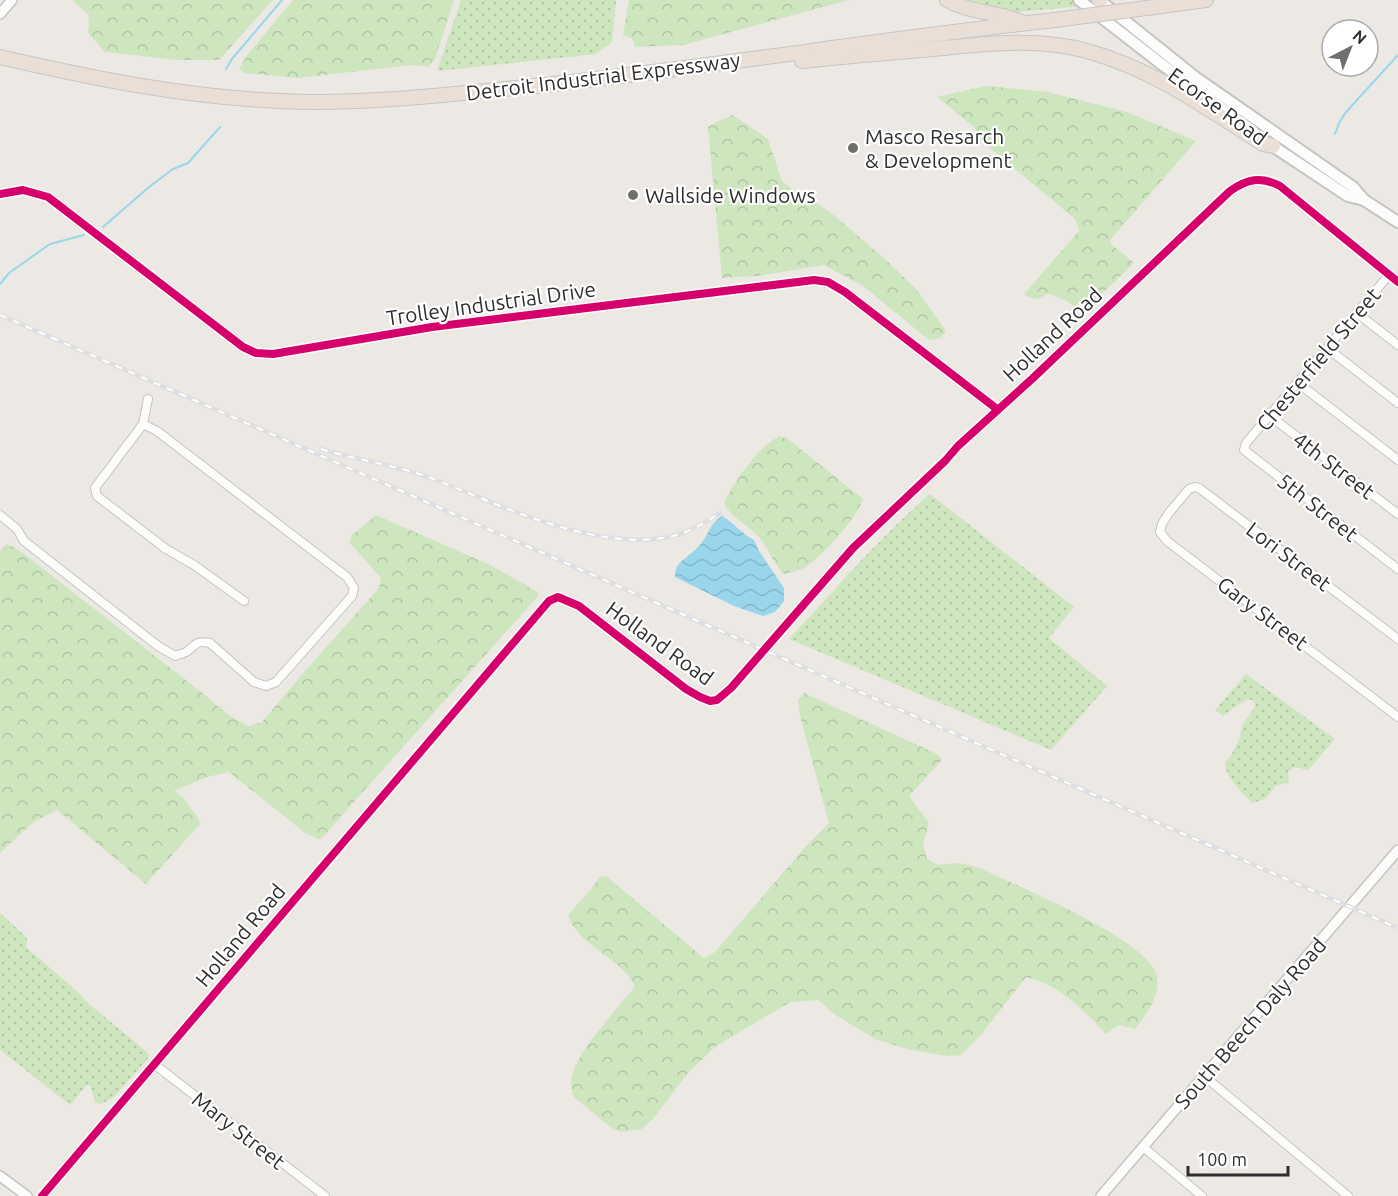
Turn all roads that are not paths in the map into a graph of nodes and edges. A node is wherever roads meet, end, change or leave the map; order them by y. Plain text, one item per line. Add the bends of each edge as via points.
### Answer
1 (12, 0) edge
2 (947, 0) edge
3 (1079, 0) edge
4 (1099, 0) edge
5 (1206, 0) edge
6 (0, 14) edge
7 (1024, 23) junction
8 (0, 57) edge
9 (749, 59) junction
10 (1273, 146) junction
11 (0, 194) edge
12 (1364, 200) junction
13 (1398, 222) edge
14 (1389, 274) junction
15 (1398, 282) edge
16 (1356, 313) junction
17 (1398, 345) edge
18 (1327, 348) junction
19 (1298, 383) junction
20 (148, 399) dead end
21 (1398, 403) edge
22 (997, 409) junction
23 (1270, 416) junction
24 (143, 424) junction
25 (1246, 443) joint
26 (1398, 460) edge
27 (1180, 500) joint
28 (1398, 514) edge
29 (0, 515) edge
30 (1397, 565) edge
31 (244, 601) dead end
32 (1398, 639) edge
33 (1398, 717) edge
34 (1398, 850) edge
35 (154, 1064) junction
36 (1204, 1076) junction
37 (1143, 1147) junction
38 (0, 1176) edge
39 (27, 1196) edge
40 (42, 1196) edge
41 (325, 1196) edge
42 (1101, 1196) edge
43 (1202, 1196) edge
44 (1348, 1196) edge

1 - 6 street
2 - 7 highway
3 - 10 main road, Ecorse Road
4 - 12 main road, Ecorse Road via 1195,77 1353,187
5 - 7 highway, Detroit Industrial Expressway, bridge
7 - 9 highway, Detroit Industrial Expressway
8 - 9 highway, Detroit Industrial Expressway via 163,90 314,102 384,101
9 - 10 highway via 783,63 1006,42 1086,51 1166,82 1263,144
10 - 12 main road, Ecorse Road via 1348,196
11 - 22 street, Trolley Industrial Drive via 23,190 48,197 256,353 273,354 432,327 814,280 828,282 845,292
12 - 13 main road, Ecorse Road
14 - 15 street, Holland Road
14 - 16 street, Chesterfield Street
14 - 22 street, Holland Road via 1280,186 1263,180 1246,182 1225,196
16 - 17 street
16 - 18 street, Chesterfield Street
18 - 19 street, Chesterfield Street
18 - 21 street
19 - 23 street, Chesterfield Street
19 - 26 street
20 - 24 street
22 - 35 street, Holland Road via 853,548 717,700 710,701 686,689 579,606 558,597 547,602
23 - 25 street, Chesterfield Street
23 - 28 street, 4th Street
24 - 29 street via 167,438 347,577 354,588 352,596 276,682 266,686 254,682 210,643 195,643 175,656 158,646 24,541
24 - 31 street via 95,488 97,496 166,549
25 - 30 street, 5th Street via 1244,450
27 - 32 street, Lori Street via 1192,487 1199,488
27 - 33 street, Gary Street via 1162,524 1162,536
34 - 36 street, South Beech Daly Road
35 - 40 street, Holland Road
35 - 41 street, Mary Street
36 - 37 street, South Beech Daly Road
36 - 44 street
37 - 42 street, South Beech Daly Road
37 - 43 street
38 - 39 street

